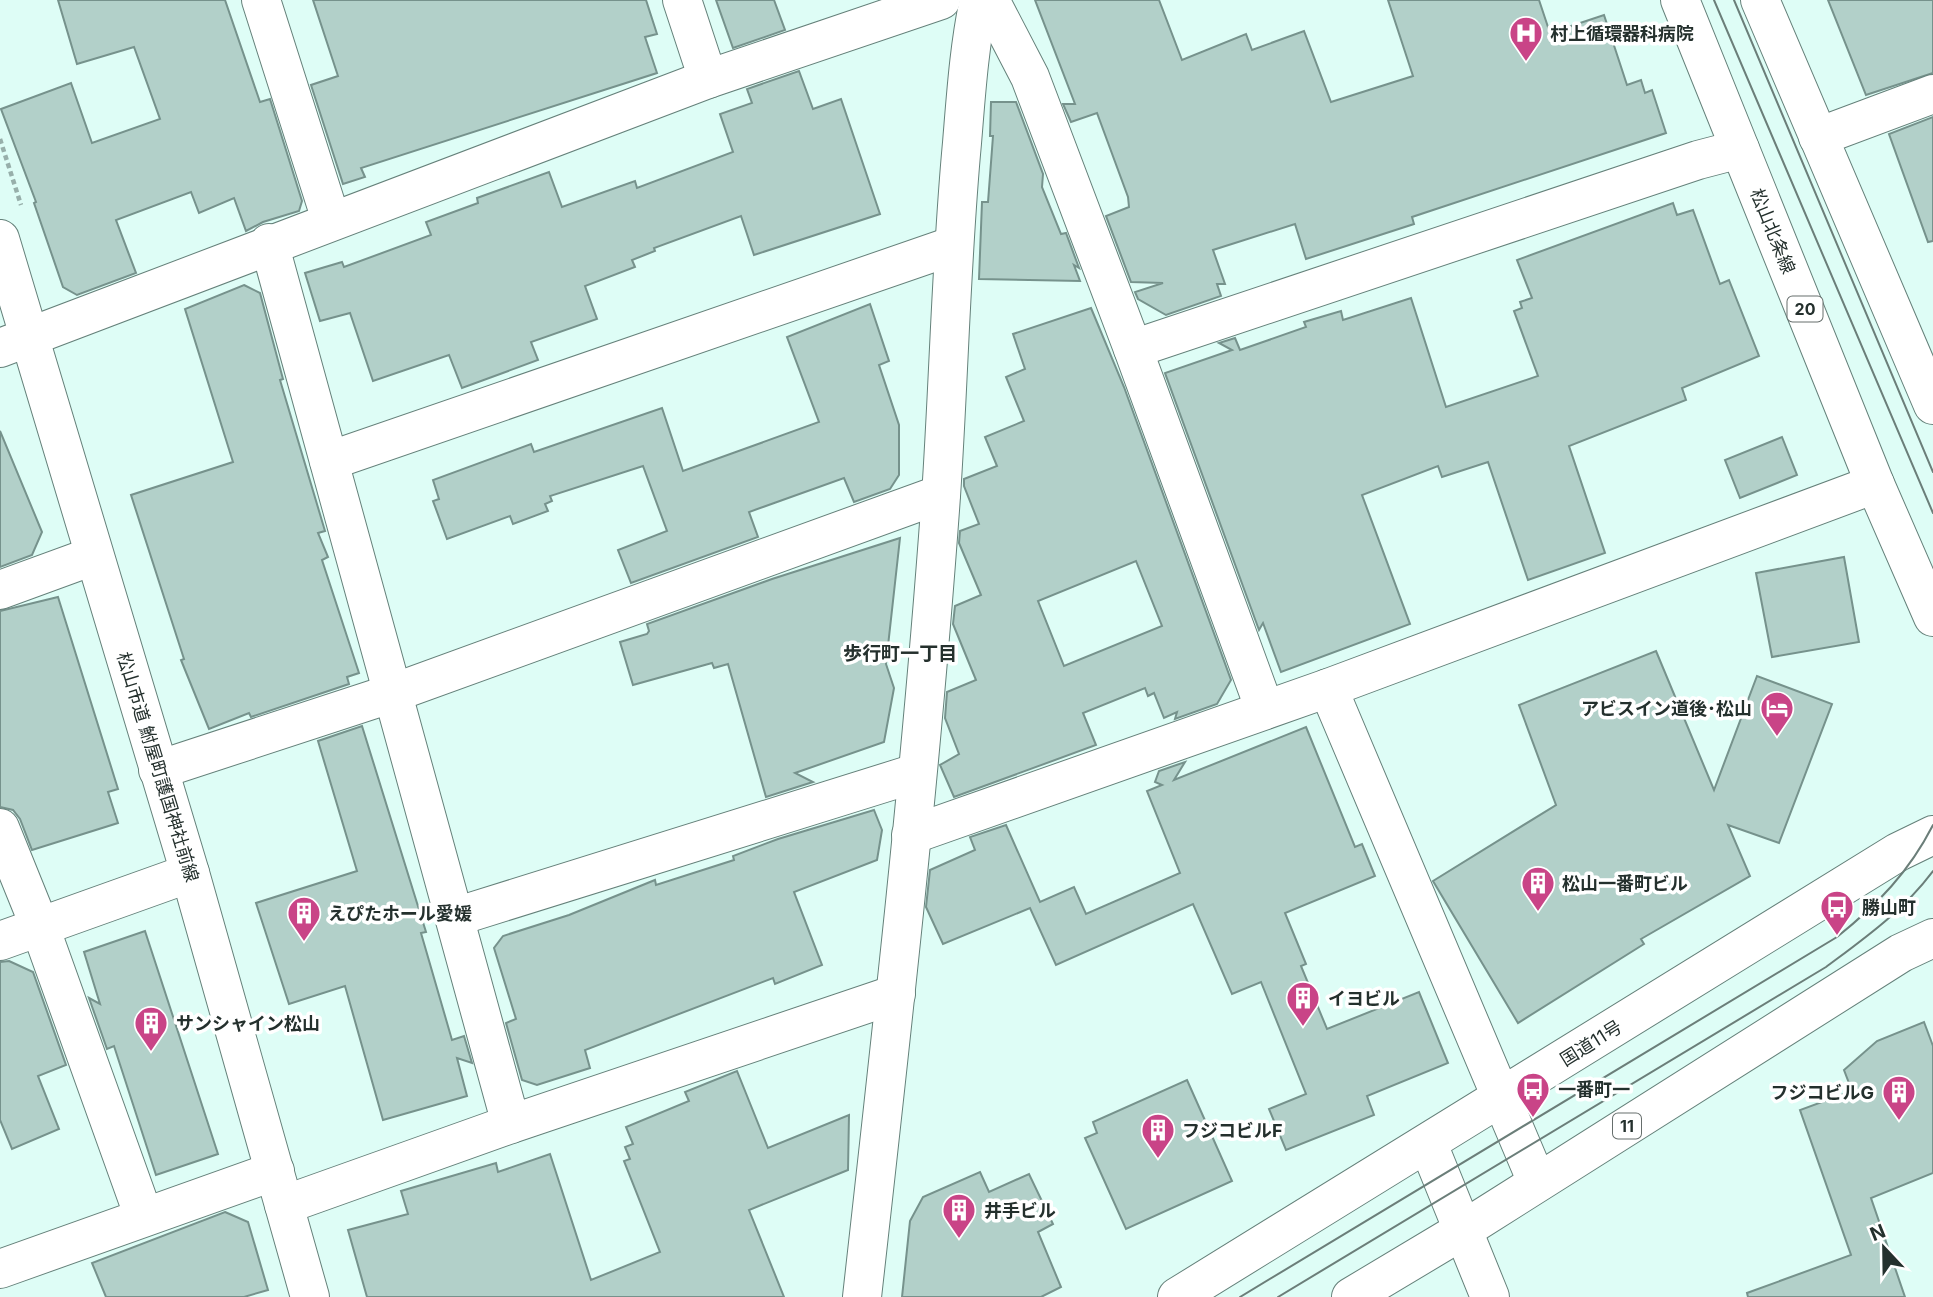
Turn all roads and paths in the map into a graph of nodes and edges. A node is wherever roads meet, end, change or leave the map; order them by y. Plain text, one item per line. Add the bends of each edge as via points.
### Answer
1 (261, 0) edge
2 (682, 0) edge
3 (979, 0) edge
4 (990, 0) edge
5 (1680, 0) edge
6 (1760, 0) edge
7 (935, 1) edge
8 (708, 79) junction
9 (1933, 94) edge
10 (1818, 137) junction
11 (1740, 149) junction
12 (331, 220) junction
13 (0, 239) edge
14 (269, 243) junction
15 (953, 246) junction
16 (14, 343) edge
17 (1133, 349) junction
18 (1933, 405) edge
19 (329, 461) junction
20 (1875, 484) junction
21 (941, 494) junction
22 (93, 556) junction
23 (0, 590) edge
24 (1933, 617) edge
25 (1328, 688) junction
26 (393, 693) junction
27 (1265, 710) junction
28 (158, 770) junction
29 (916, 773) junction
30 (0, 828) edge
31 (911, 835) junction
32 (1933, 835) edge
33 (190, 873) junction
34 (455, 917) junction
35 (40, 927) junction
36 (1933, 938) edge
37 (0, 941) edge
38 (896, 994) junction
39 (1502, 1098) junction
40 (511, 1124) junction
41 (1428, 1144) junction
42 (1537, 1182) junction
43 (280, 1188) junction
44 (144, 1217) junction
45 (1463, 1230) junction
46 (0, 1269) edge
47 (310, 1297) edge
48 (862, 1297) edge
49 (1177, 1297) edge
50 (1352, 1297) edge
51 (1490, 1297) edge

1 - 12 main road
2 - 8 main road
3 - 15 main road via 971,35
4 - 17 main road via 1030,77
5 - 11 main road, 松山北条線 / 20
6 - 10 main road
7 - 8 main road
8 - 12 main road
9 - 10 main road
10 - 18 main road
11 - 17 main road
11 - 20 main road, 松山北条線 / 20
12 - 14 main road
13 - 16 main road, 松山市道 鮒屋町護国神社前線
14 - 16 main road
14 - 19 main road
15 - 19 main road
15 - 21 main road
16 - 22 main road, 松山市道 鮒屋町護国神社前線
17 - 27 main road
19 - 26 main road
20 - 24 main road, 松山北条線 / 20
20 - 25 main road
21 - 26 main road
21 - 29 main road
22 - 23 main road
22 - 28 main road, 松山市道 鮒屋町護国神社前線
25 - 27 main road
25 - 39 main road
26 - 28 main road
26 - 34 main road
27 - 31 main road
28 - 33 main road, 松山市道 鮒屋町護国神社前線
29 - 31 main road
29 - 34 main road
30 - 35 main road
31 - 38 main road
32 - 39 main road, 国道11号 via 1898,852
33 - 35 main road
33 - 43 main road, 松山市道 鮒屋町護国神社前線
34 - 40 main road
35 - 37 main road
35 - 44 main road
36 - 42 main road, 11 via 1901,953
38 - 40 main road
38 - 48 main road
39 - 41 main road, 国道11号
39 - 42 main road
40 - 43 main road
41 - 45 main road
41 - 49 main road, 国道11号
42 - 45 main road, 11
43 - 44 main road
43 - 47 main road, 松山市道 鮒屋町護国神社前線
44 - 46 main road
45 - 50 main road, 11
45 - 51 main road

